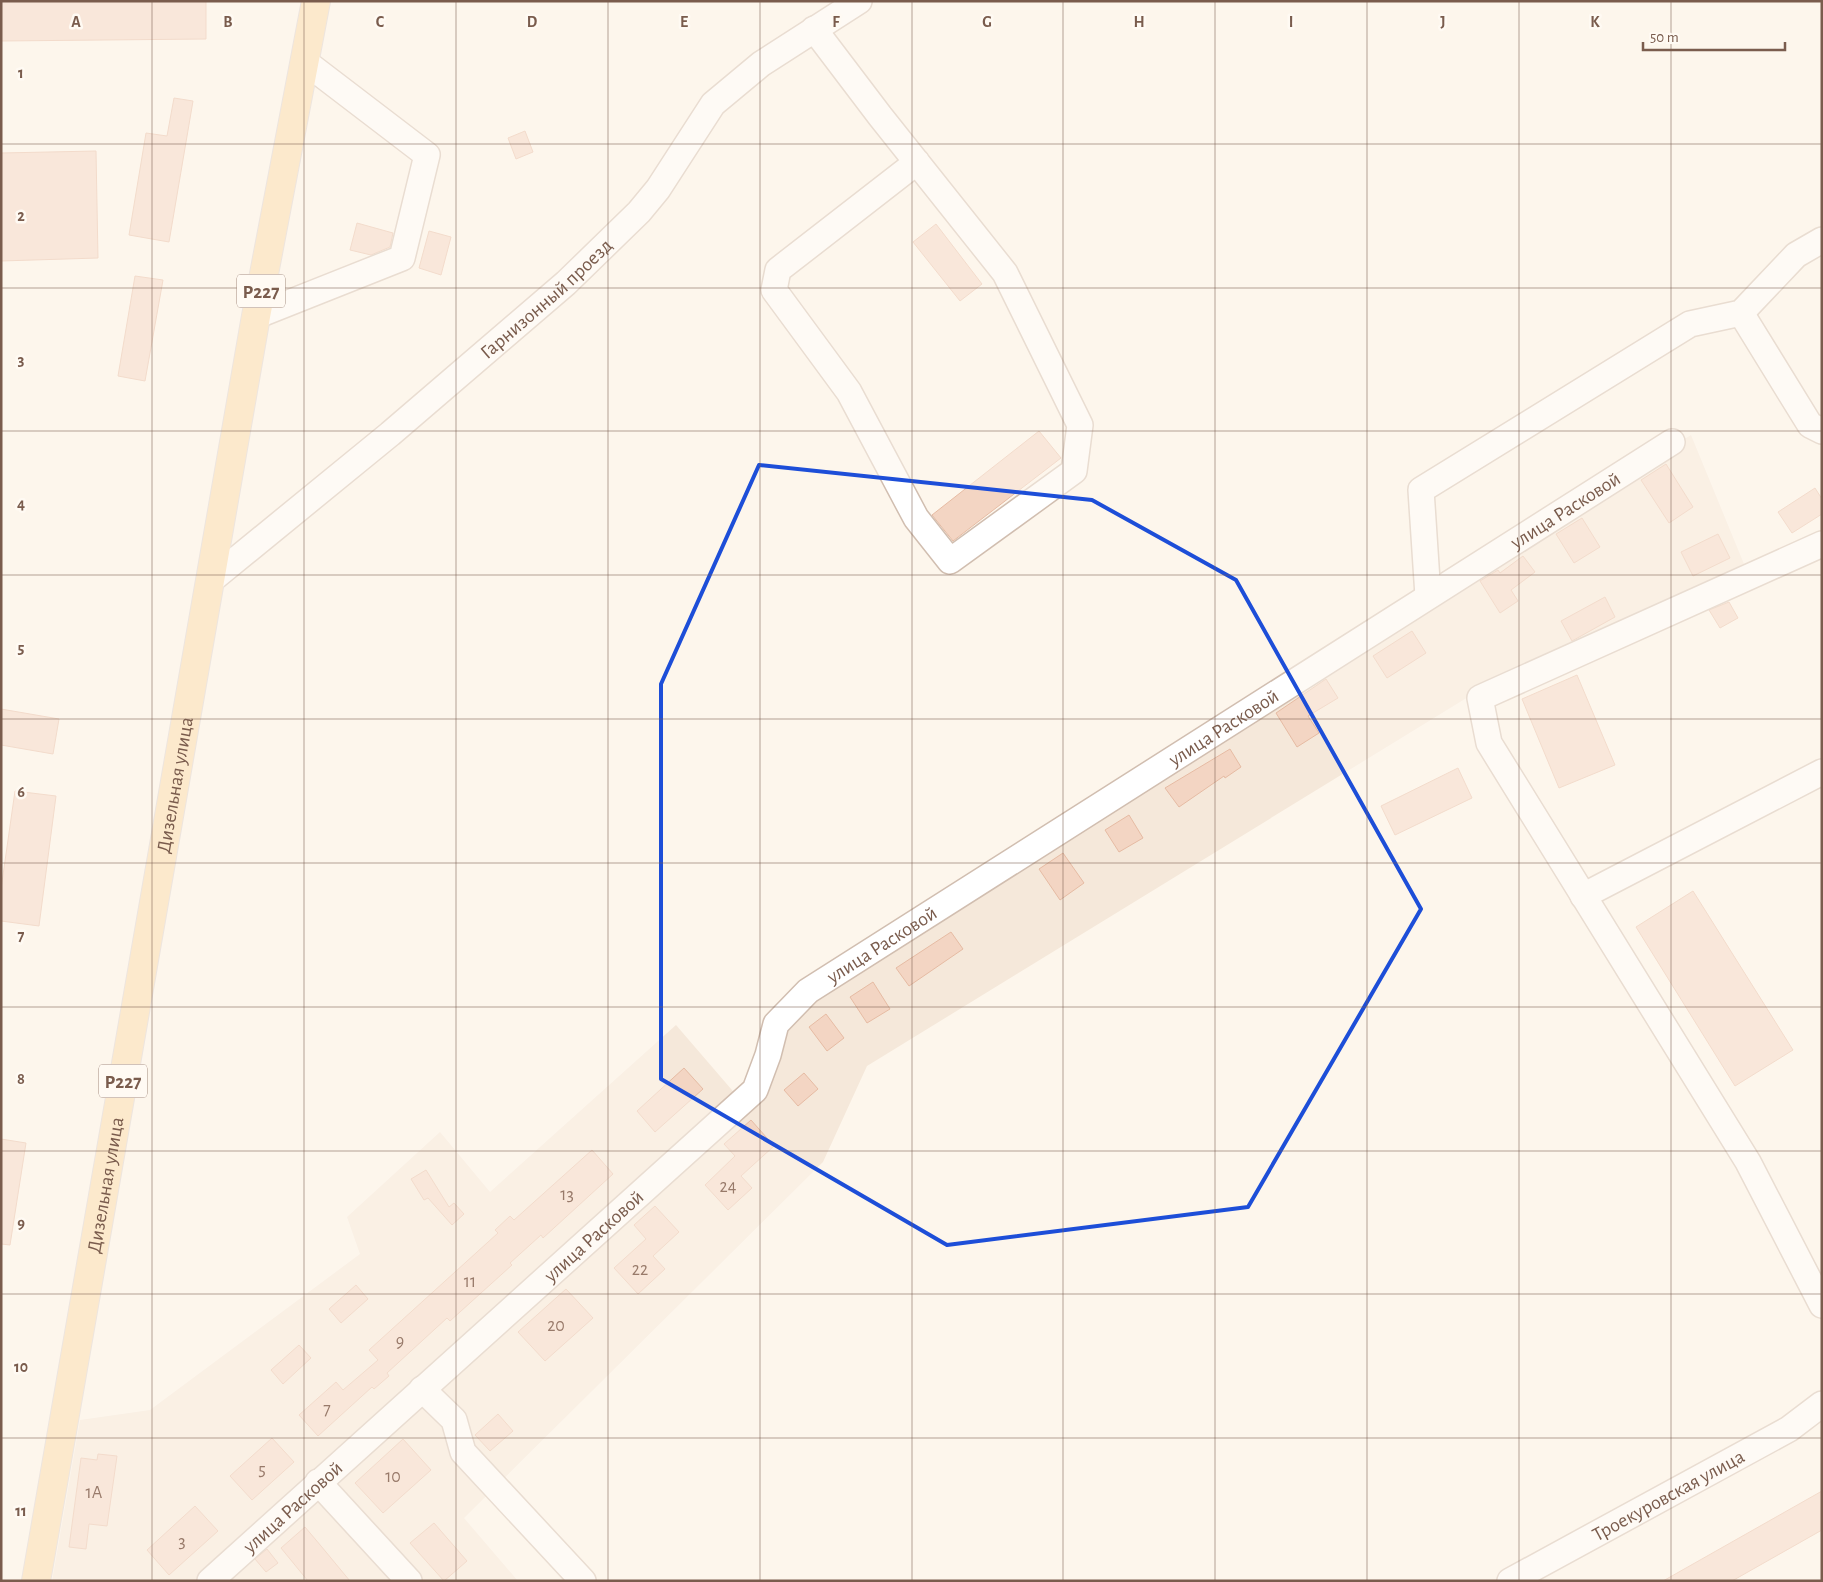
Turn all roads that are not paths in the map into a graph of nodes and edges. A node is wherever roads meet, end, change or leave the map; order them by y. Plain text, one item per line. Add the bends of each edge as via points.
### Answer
1 (316, 1) edge
2 (859, 1) edge
3 (814, 29) junction
4 (304, 61) junction
5 (917, 162) junction
6 (1822, 240) edge
7 (1741, 313) junction
8 (256, 316) junction
9 (1822, 431) edge
10 (1672, 442) dead end
11 (1822, 544) edge
12 (210, 580) junction
13 (1428, 596) junction
14 (1822, 772) edge
15 (1583, 896) junction
16 (1822, 1305) edge
17 (422, 1389) junction
18 (1822, 1404) edge
19 (318, 1482) junction
20 (36, 1581) edge
21 (210, 1581) edge
22 (409, 1581) edge
23 (583, 1581) edge
24 (1510, 1581) edge

1 - 4 main road, Р227
2 - 3 street, Гарнизонный проезд
3 - 5 street
3 - 12 street, Гарнизонный проезд via 761,64 713,104 658,189 639,212 566,283 390,434
4 - 8 main road, Р227
4 - 8 street via 427,155 402,258
5 - 5 street via 1005,273 1080,425 1074,471 950,561 916,518 849,392 774,290 778,270
6 - 7 street via 1796,255
7 - 9 street via 1810,425
7 - 13 street via 1690,324 1421,490
8 - 12 main road, Р227
10 - 13 street, улица Расковой
11 - 15 street via 1480,698 1489,743
12 - 20 main road, Дизельная улица / Р227
13 - 17 street, улица Расковой via 808,991 776,1024 755,1090
14 - 15 street
15 - 16 street via 1748,1162
17 - 19 street, улица Расковой
17 - 23 street via 454,1420 463,1452
18 - 24 street, Троекуровская улица via 1789,1429
19 - 21 street, улица Расковой
19 - 22 street

